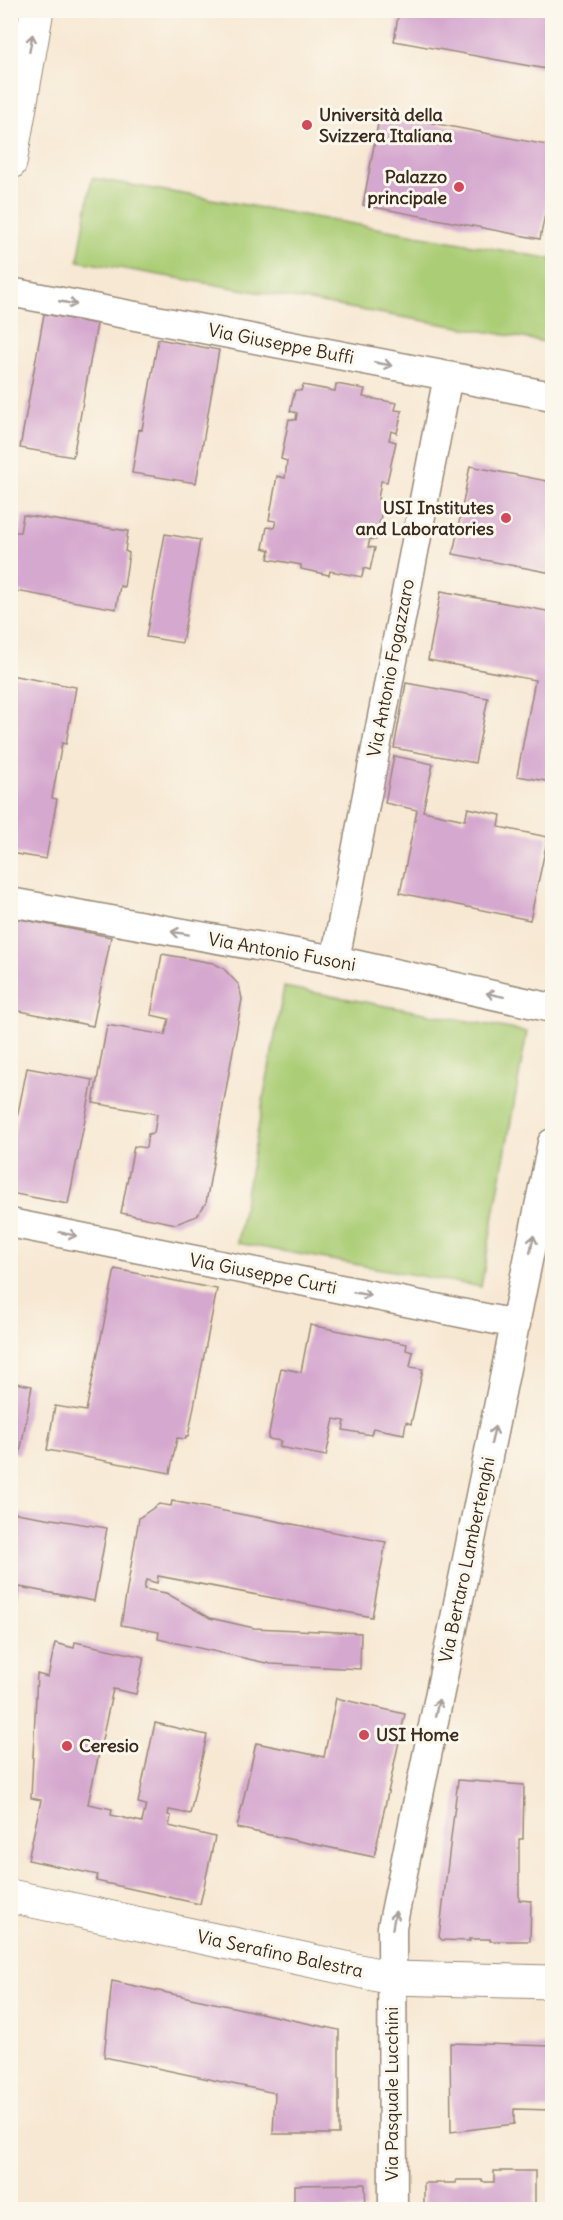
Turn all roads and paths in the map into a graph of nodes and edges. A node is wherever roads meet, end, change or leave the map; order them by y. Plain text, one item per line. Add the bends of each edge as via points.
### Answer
1 (37, 10) edge
2 (10, 163) edge
3 (10, 292) edge
4 (448, 376) junction
5 (552, 396) edge
6 (10, 902) edge
7 (335, 960) junction
8 (552, 1008) edge
9 (552, 1143) edge
10 (10, 1222) edge
11 (516, 1324) junction
12 (10, 1896) edge
13 (392, 1978) junction
14 (552, 1982) edge
15 (393, 2210) edge

2 -> 1 main road
3 -> 4 street, Via Giuseppe Buffi
4 - 5 street, Via Giuseppe Buffi
4 - 7 street, Via Antonio Fogazzaro
7 -> 6 street, Via Antonio Fusoni
8 -> 7 street, Via Antonio Fusoni
11 -> 9 street, Via Bertaro Lambertenghi
10 -> 11 street, Via Giuseppe Curti
13 -> 11 street, Via Bertaro Lambertenghi via 392,1927
12 - 13 main road, Via Serafino Balestra
13 - 14 main road, Via Serafino Balestra
13 - 15 street, Via Pasquale Lucchini

